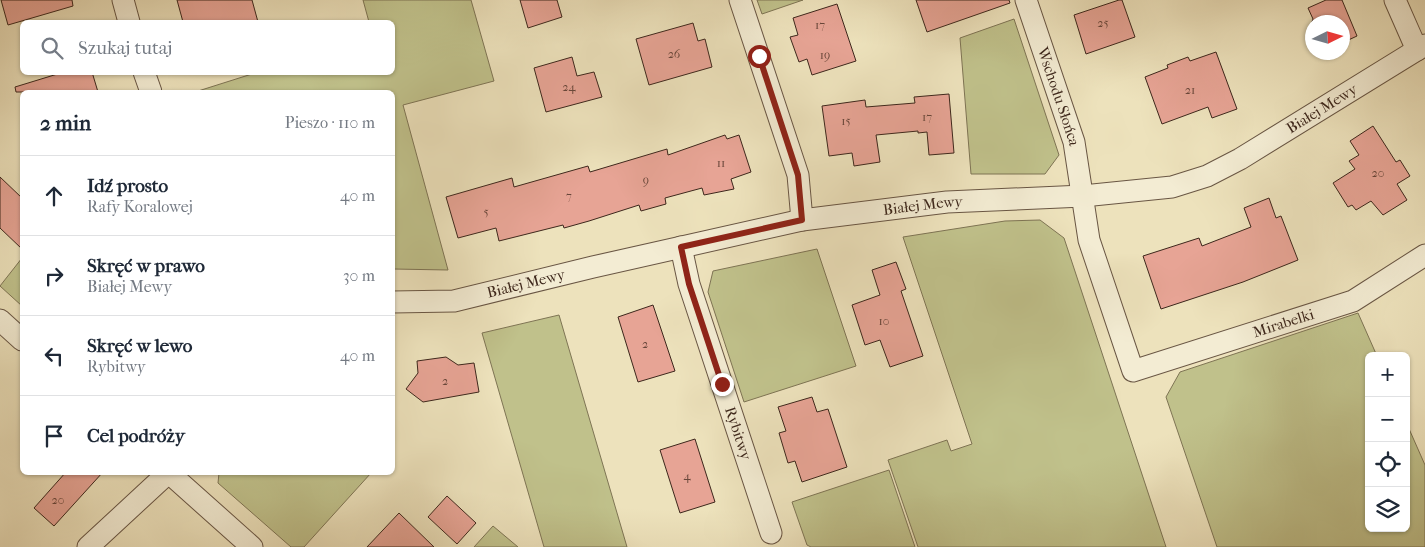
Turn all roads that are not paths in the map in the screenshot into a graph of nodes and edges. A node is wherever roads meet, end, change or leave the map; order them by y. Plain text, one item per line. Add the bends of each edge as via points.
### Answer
1 (123, 0) edge
2 (740, 0) edge
3 (1026, 0) edge
4 (1395, 0) edge
5 (128, 20) edge
6 (1421, 48) edge
7 (145, 75) edge
8 (150, 90) edge
9 (1083, 196) junction
10 (802, 220) junction
11 (681, 247) junction
12 (1425, 255) edge
13 (395, 302) edge
14 (0, 320) edge
15 (20, 338) edge
16 (1133, 371) joint
17 (166, 475) edge
18 (170, 475) edge
19 (770, 533) dead end
20 (88, 547) edge
21 (252, 547) edge

1 - 5 street
2 - 10 street via 798,175
3 - 9 street, Wschodu Słońca via 1074,142
4 - 6 street
6 - 9 street, Białej Mewy via 1281,135 1207,176 1172,187
7 - 8 street
9 - 10 street, Białej Mewy via 946,202
9 - 16 street, Wschodu Słońca via 1089,240
10 - 11 street, Białej Mewy
11 - 13 street, Białej Mewy via 454,301
11 - 19 street, Rybitwy via 689,284
12 - 16 street, Mirabelki via 1353,301
14 - 15 street
17 - 20 street
18 - 21 street

